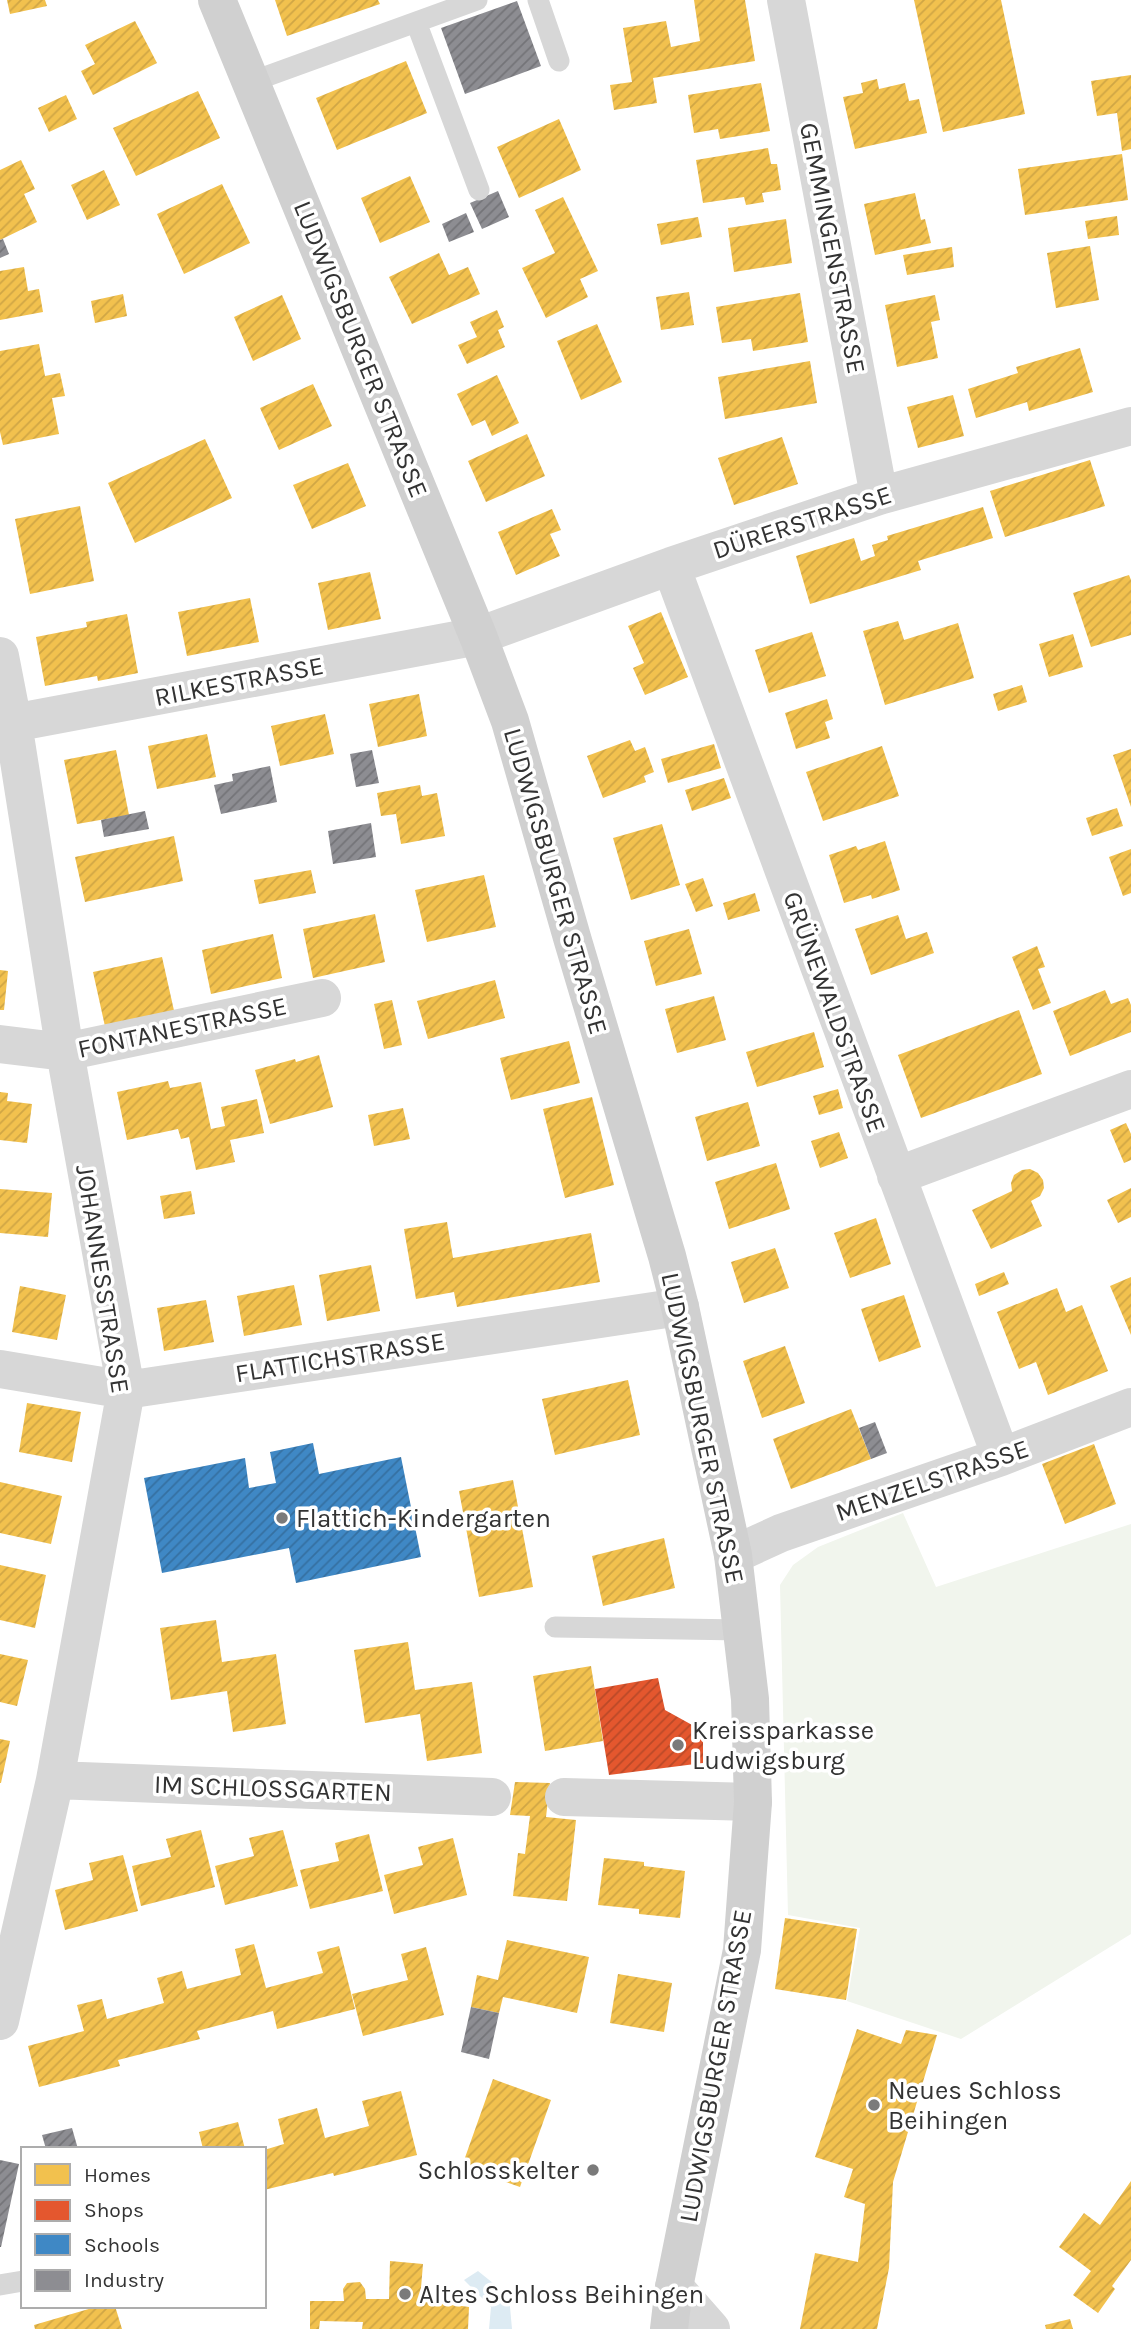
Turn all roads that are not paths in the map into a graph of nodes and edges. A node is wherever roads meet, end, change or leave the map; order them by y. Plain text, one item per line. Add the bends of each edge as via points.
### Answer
1 (217, 0) edge
2 (477, 0) edge
3 (538, 0) edge
4 (786, 0) edge
5 (416, 22) junction
6 (559, 61) dead end
7 (251, 82) junction
8 (479, 190) dead end
9 (1131, 426) edge
10 (879, 496) junction
11 (671, 566) junction
12 (478, 636) junction
13 (0, 656) edge
14 (6, 723) edge
15 (322, 998) dead end
16 (0, 1044) edge
17 (65, 1052) junction
18 (1131, 1089) edge
19 (896, 1176) junction
20 (680, 1307) junction
21 (0, 1369) edge
22 (126, 1390) junction
23 (1131, 1407) edge
24 (1001, 1457) junction
25 (733, 1555) junction
26 (555, 1627) dead end
27 (742, 1630) junction
28 (55, 1780) junction
29 (492, 1797) dead end
30 (564, 1797) dead end
31 (753, 1801) junction
32 (0, 2021) edge
33 (21, 2281) edge
34 (0, 2285) edge
35 (674, 2287) junction
36 (669, 2329) edge
37 (711, 2329) edge

1 - 7 main road, LUDWIGSBURGER STRASSE
2 - 5 lane
3 - 6 lane
4 - 10 street, GEMMINGENSTRASSE
5 - 7 lane
5 - 8 lane
7 - 12 main road, LUDWIGSBURGER STRASSE
9 - 10 street, DÜRERSTRASSE
10 - 11 street, DÜRERSTRASSE
11 - 12 street, DÜRERSTRASSE
11 - 19 street, GRÜNEWALDSTRASSE
12 - 14 street, RILKESTRASSE
12 - 20 main road, LUDWIGSBURGER STRASSE via 510,721
13 - 14 street, JOHANNESSTRASSE
14 - 17 street, JOHANNESSTRASSE
15 - 17 street, FONTANESTRASSE
16 - 17 street, FONTANESTRASSE
17 - 22 street, JOHANNESSTRASSE
18 - 19 street
19 - 24 street, GRÜNEWALDSTRASSE
20 - 22 street, FLATTICHSTRASSE
20 - 25 main road, LUDWIGSBURGER STRASSE
21 - 22 street, FLATTICHSTRASSE
22 - 28 street, JOHANNESSTRASSE
23 - 24 street, MENZELSTRASSE
24 - 25 street, MENZELSTRASSE via 781,1533
25 - 27 main road, LUDWIGSBURGER STRASSE
26 - 27 lane
27 - 31 main road, LUDWIGSBURGER STRASSE via 750,1699
28 - 29 street, IM SCHLOSSGARTEN
28 - 32 street, JOHANNESSTRASSE
30 - 31 street
31 - 35 main road, LUDWIGSBURGER STRASSE via 742,1950
33 - 34 lane
35 - 36 main road, LUDWIGSBURGER STRASSE
35 - 37 street

